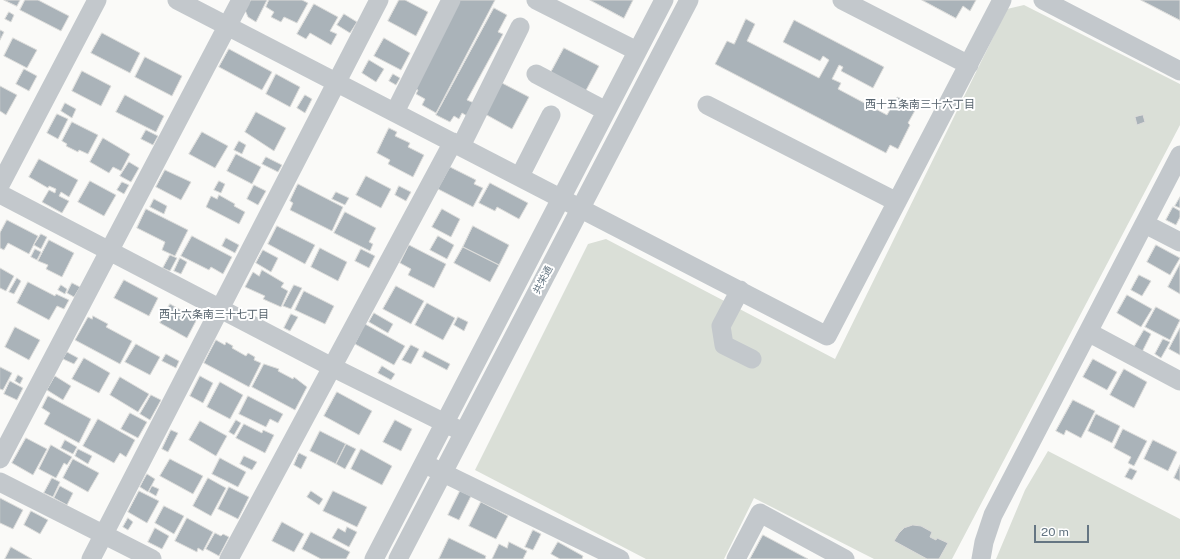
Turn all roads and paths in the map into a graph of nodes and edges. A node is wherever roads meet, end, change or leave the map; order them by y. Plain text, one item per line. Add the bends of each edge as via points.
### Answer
1 (97, 0) edge
2 (177, 0) edge
3 (241, 0) edge
4 (379, 0) edge
5 (451, 0) edge
6 (536, 0) edge
7 (664, 0) edge
8 (689, 0) edge
9 (842, 0) edge
10 (1002, 0) edge
11 (1043, 0) edge
12 (228, 26) junction
13 (520, 27) dead end
14 (637, 51) junction
15 (969, 65) junction
16 (1180, 71) edge
17 (536, 74) dead end
18 (336, 82) junction
19 (707, 105) dead end
20 (606, 111) junction
21 (395, 112) junction
22 (551, 115) dead end
23 (457, 144) junction
24 (1180, 155) edge
25 (520, 176) junction
26 (0, 185) edge
27 (0, 194) edge
28 (561, 197) junction
29 (897, 202) junction
30 (581, 208) junction
31 (1145, 224) junction
32 (1180, 242) edge
33 (110, 252) junction
34 (740, 290) junction
35 (221, 309) junction
36 (1088, 332) junction
37 (752, 359) dead end
38 (332, 367) junction
39 (1180, 381) edge
40 (445, 423) junction
41 (463, 433) junction
42 (0, 459) edge
43 (424, 463) junction
44 (443, 473) junction
45 (0, 482) edge
46 (105, 534) junction
47 (612, 557) edge
48 (91, 559) edge
49 (152, 559) edge
50 (229, 559) edge
51 (374, 559) edge
52 (398, 559) edge
53 (736, 559) edge
54 (845, 559) edge
55 (981, 559) edge

1 - 26 street
2 - 12 street
3 - 12 street
4 - 18 street
5 - 21 street
6 - 14 street
7 - 14 street
8 - 30 street, 共栄通
9 - 15 street
10 - 15 street
11 - 16 street
12 - 18 street
12 - 33 street
13 - 23 street
14 - 20 street
15 - 29 street
17 - 20 street
18 - 21 street
18 - 35 street
19 - 29 street
20 - 28 street
21 - 23 street
22 - 25 street
23 - 25 street
23 - 38 street
24 - 31 street
25 - 28 street
27 - 33 street
28 - 30 street
28 - 40 street
29 - 34 street via 827,336
30 - 34 street
30 - 41 street, 共栄通
31 - 32 street
31 - 36 street
33 - 35 street
33 - 42 street
34 - 37 street via 721,326 724,345
35 - 38 street
35 - 46 street
36 - 39 street
36 - 55 street via 994,515
38 - 40 street
38 - 50 street
40 - 41 street
40 - 43 street
41 - 44 street, 共栄通
43 - 44 street
43 - 51 street
44 - 47 street
44 - 52 street, 共栄通
45 - 46 street
46 - 48 street
46 - 49 street
53 - 54 street via 760,513

